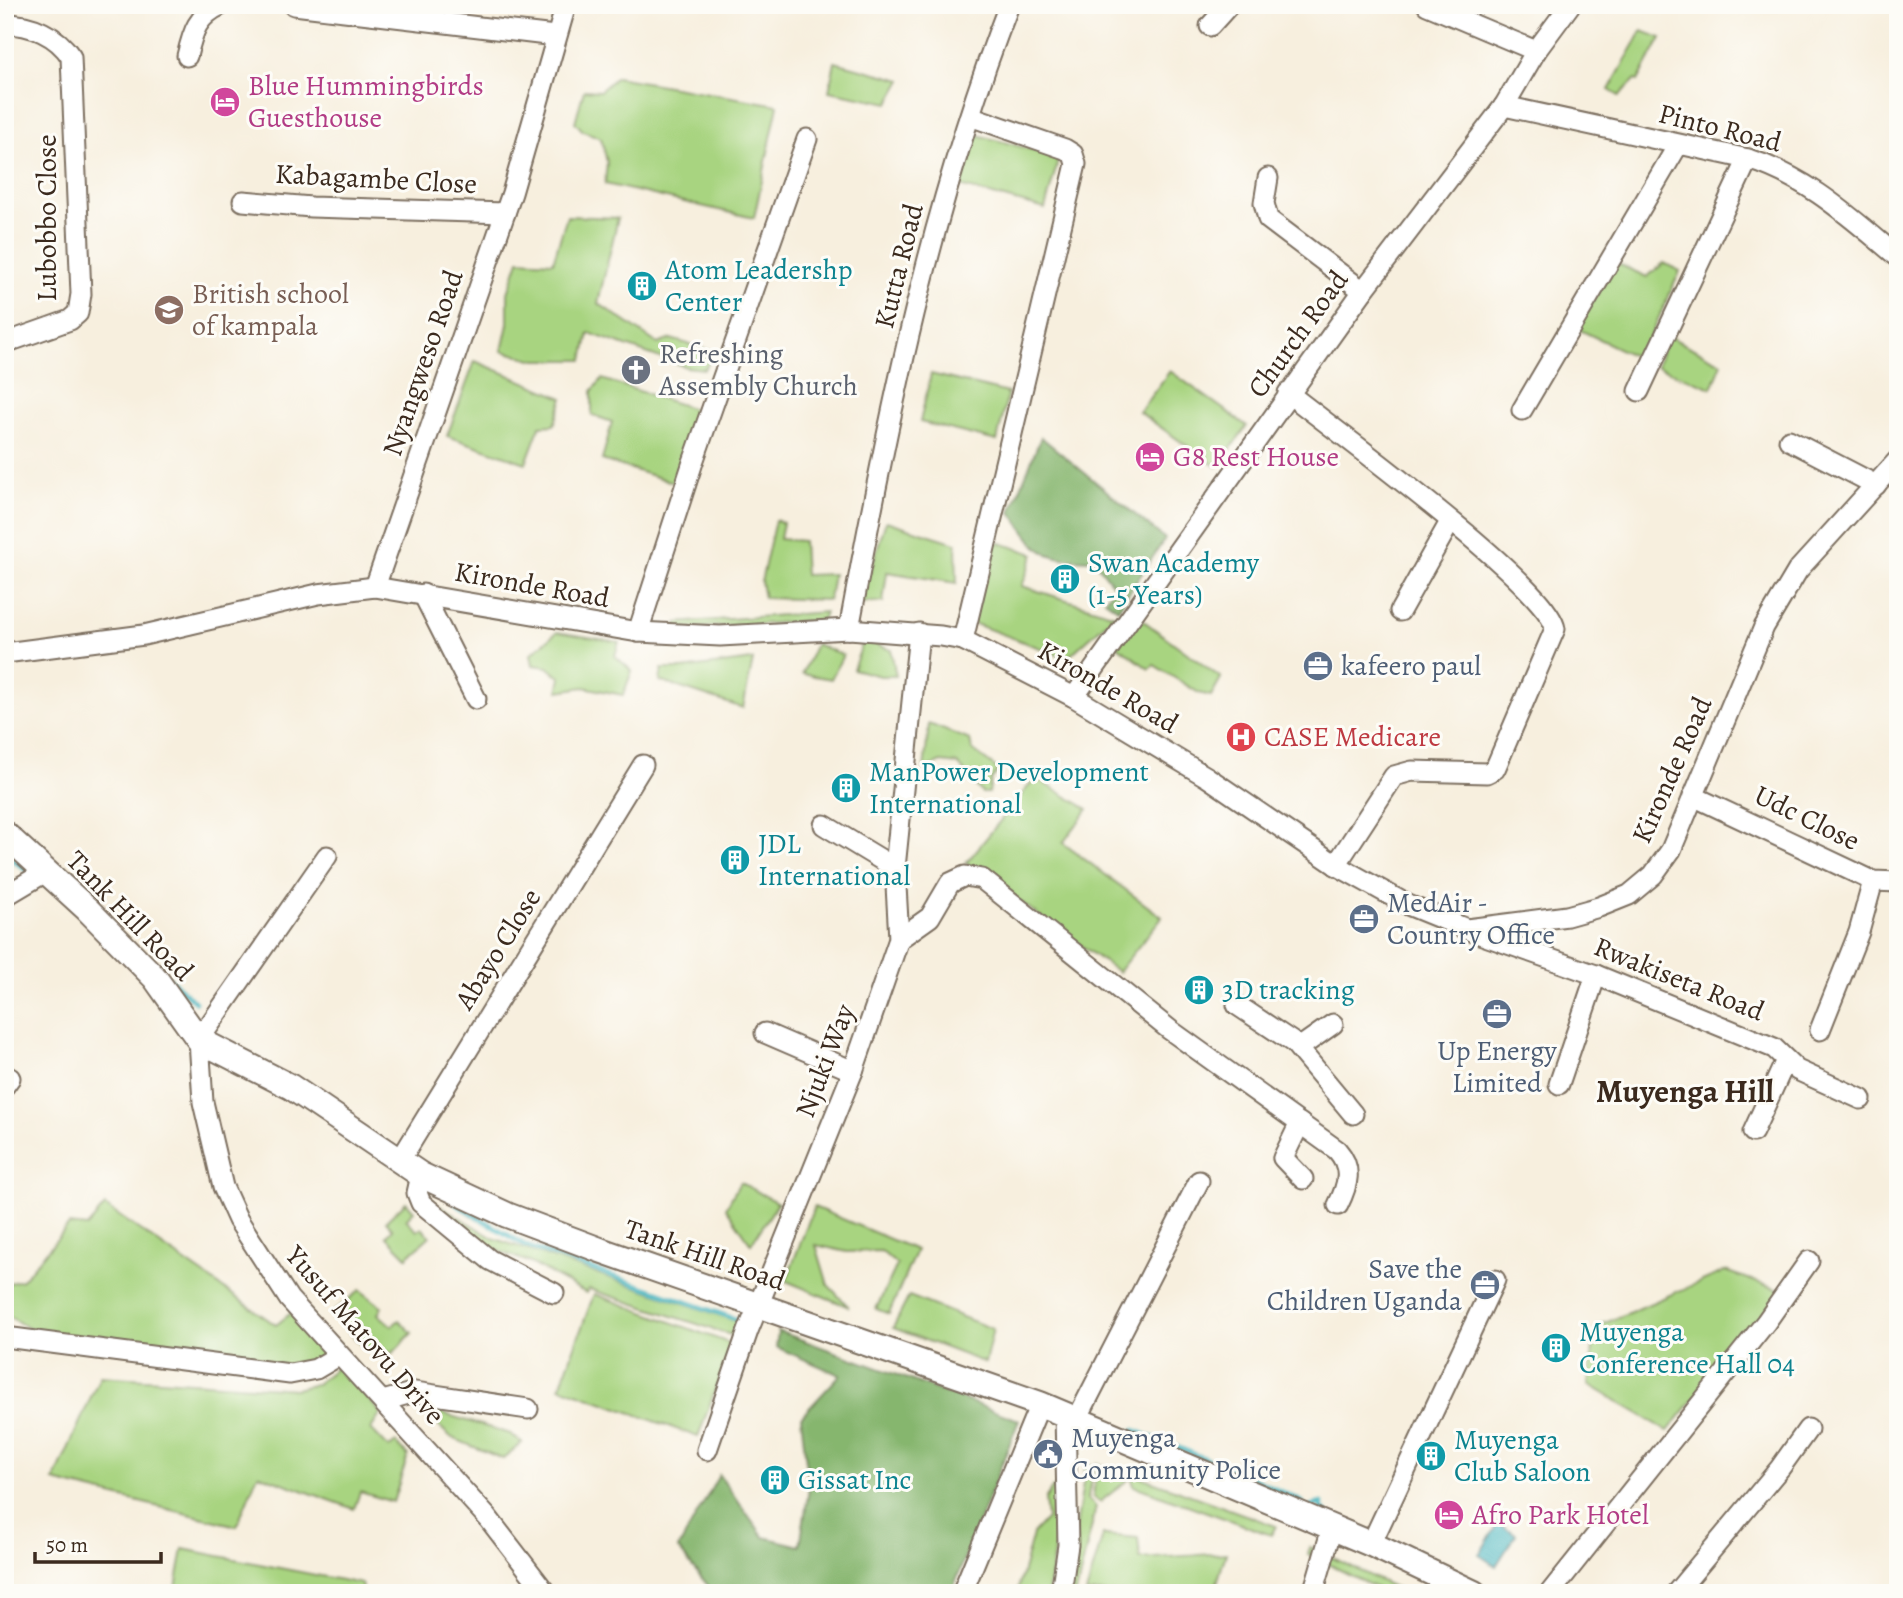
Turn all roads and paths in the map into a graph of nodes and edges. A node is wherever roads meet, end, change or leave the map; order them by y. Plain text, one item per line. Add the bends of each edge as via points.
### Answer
1 (221, 5) edge
2 (295, 5) edge
3 (566, 5) edge
4 (1009, 5) edge
5 (1229, 5) edge
6 (1427, 5) edge
7 (1570, 5) edge
8 (5, 24) edge
9 (1210, 26) dead end
10 (555, 36) junction
11 (1536, 51) junction
12 (187, 56) dead end
13 (1504, 106) junction
14 (970, 116) junction
15 (807, 139) dead end
16 (1678, 145) junction
17 (1748, 159) junction
18 (1268, 178) dead end
19 (243, 201) dead end
20 (505, 213) junction
21 (1898, 257) edge
22 (1363, 291) junction
23 (5, 343) edge
24 (1639, 391) dead end
25 (1288, 393) junction
26 (1522, 410) dead end
27 (1789, 440) dead end
28 (1898, 460) edge
29 (1876, 485) junction
30 (1450, 522) junction
31 (375, 587) junction
32 (423, 594) junction
33 (1400, 611) dead end
34 (849, 629) junction
35 (638, 632) junction
36 (919, 633) junction
37 (963, 640) junction
38 (5, 653) edge
39 (1074, 696) junction
40 (477, 699) dead end
41 (643, 765) dead end
42 (1693, 796) junction
43 (824, 825) dead end
44 (5, 834) edge
45 (327, 856) dead end
46 (1336, 865) junction
47 (895, 868) junction
48 (47, 871) junction
49 (1873, 881) junction
50 (1898, 883) edge
51 (5, 896) edge
52 (1467, 929) junction
53 (899, 939) junction
54 (1596, 975) junction
55 (1237, 1005) dead end
56 (1333, 1024) dead end
57 (1819, 1030) dead end
58 (765, 1033) dead end
59 (199, 1040) junction
60 (1299, 1048) junction
61 (1786, 1060) junction
62 (853, 1071) junction
63 (5, 1075) edge
64 (1559, 1084) dead end
65 (5, 1085) edge
66 (1861, 1098) dead end
67 (1353, 1114) dead end
68 (1300, 1123) junction
69 (1753, 1132) dead end
70 (399, 1162) junction
71 (421, 1175) junction
72 (1303, 1179) dead end
73 (1199, 1181) dead end
74 (1338, 1205) dead end
75 (1809, 1261) dead end
76 (1495, 1280) dead end
77 (554, 1293) dead end
78 (759, 1306) junction
79 (5, 1337) edge
80 (338, 1356) junction
81 (383, 1401) junction
82 (1040, 1404) junction
83 (528, 1409) dead end
84 (1071, 1417) junction
85 (1808, 1429) dead end
86 (707, 1450) dead end
87 (1332, 1528) junction
88 (1371, 1544) junction
89 (546, 1593) edge
90 (962, 1593) edge
91 (1061, 1593) edge
92 (1313, 1593) edge
93 (1474, 1593) edge
94 (1550, 1593) edge
95 (1676, 1593) edge

1 - 12 street via 202,15
2 - 10 street
3 - 10 street, Nyangweso Road
4 - 14 street, Kutta Road
5 - 9 street
6 - 11 street
7 - 11 street, Church Road
8 - 23 street, Lubobbo Close via 30,26 64,47 73,67 80,306 69,320
10 - 20 street, Nyangweso Road
11 - 13 street, Church Road
13 - 16 street, Pinto Road
13 - 22 street, Church Road
14 - 34 street, Kutta Road via 926,267
14 - 37 street via 1065,149 1073,153 1076,164
15 - 35 street
16 - 17 street, Pinto Road
16 - 26 street
17 - 21 street, Pinto Road via 1801,180
17 - 24 street
18 - 22 street via 1264,203 1268,219
19 - 20 street, Kabagambe Close
20 - 31 street, Nyangweso Road
22 - 25 street, Church Road
25 - 30 street
25 - 39 street, Church Road
27 - 29 street
28 - 29 street, Kironde Road
29 - 42 street, Kironde Road via 1798,570 1780,598
30 - 33 street
30 - 46 street via 1495,555 1550,613 1553,636 1495,769 1487,773 1412,771 1394,776
31 - 32 street, Kironde Road
31 - 38 street, Kironde Road via 304,597 144,635
32 - 35 street, Kironde Road
32 - 40 street
34 - 35 street, Kironde Road via 720,636
34 - 36 street, Kironde Road
36 - 37 street, Kironde Road
36 - 47 street
37 - 39 street, Kironde Road
39 - 46 street, Kironde Road via 1207,776
41 - 70 street, Abayo Close
42 - 49 street, Udc Close
42 - 52 street, Kironde Road via 1671,850 1653,875 1629,895 1567,916
43 - 47 street
44 - 48 street, Tank Hill Road
45 - 59 street
46 - 52 street, Kironde Road via 1408,905
47 - 53 street
48 - 51 street
48 - 59 street, Tank Hill Road via 155,978
49 - 50 street, Udc Close
49 - 57 street via 1859,932
52 - 54 street, Rwakiseta Road
53 - 62 street, Njuki Way
53 - 68 street via 930,917 950,883 965,876 982,879 1170,1030
54 - 61 street, Rwakiseta Road via 1774,1048
54 - 64 street
55 - 60 street
56 - 60 street
58 - 62 street
59 - 70 street, Tank Hill Road via 291,1087
59 - 80 street, Yusuf Matovu Drive via 203,1102 228,1200 279,1285
60 - 67 street
61 - 66 street, Rwakiseta Road via 1797,1070
61 - 69 street
62 - 78 street, Njuki Way
63 - 65 street via 10,1078
68 - 72 street via 1283,1158
68 - 74 street via 1346,1161 1348,1177
70 - 71 street, Tank Hill Road
71 - 77 street via 417,1193 421,1203 490,1260
71 - 78 street, Tank Hill Road via 507,1215
73 - 84 street
75 - 94 street via 1678,1435
76 - 88 street
78 - 82 street, Tank Hill Road
78 - 86 street, Njuki Way
79 - 80 street via 290,1374 316,1369
80 - 81 street, Yusuf Matovu Drive
81 - 83 street via 415,1392
81 - 89 street, Yusuf Matovu Drive via 488,1518
82 - 84 street, Tank Hill Road
82 - 90 street
84 - 87 street, Tank Hill Road
84 - 91 street via 1068,1545
85 - 95 street
87 - 88 street, Tank Hill Road
87 - 92 street
88 - 93 street, Tank Hill Road

